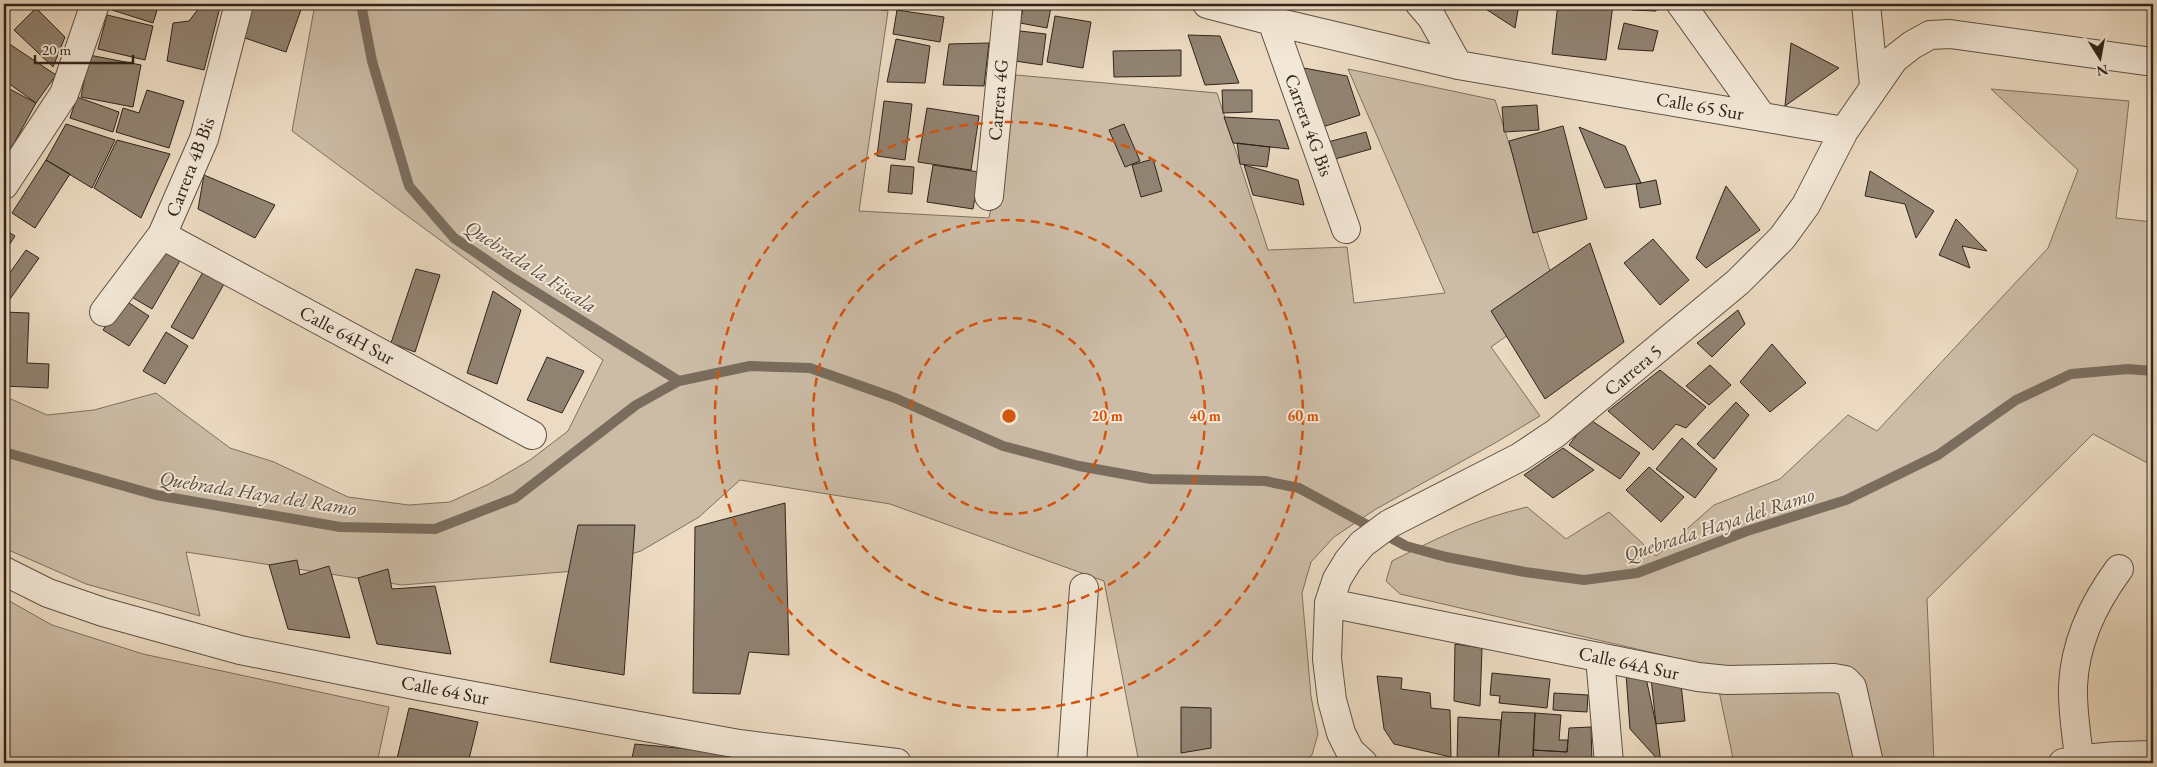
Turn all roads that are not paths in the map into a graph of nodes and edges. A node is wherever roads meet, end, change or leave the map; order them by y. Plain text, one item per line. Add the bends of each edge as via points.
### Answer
1 (95, 4) edge
2 (239, 4) edge
3 (1008, 4) edge
4 (1207, 4) edge
5 (1420, 4) edge
6 (1681, 4) edge
7 (1866, 4) edge
8 (1272, 21) junction
9 (2153, 62) edge
10 (1458, 65) junction
11 (1874, 85) junction
12 (1762, 116) junction
13 (1844, 131) junction
14 (4, 186) edge
15 (989, 196) dead end
16 (1346, 229) dead end
17 (162, 235) junction
18 (104, 312) dead end
19 (532, 435) dead end
20 (2119, 569) dead end
21 (4, 571) edge
22 (1084, 588) dead end
23 (1329, 603) junction
24 (1600, 657) junction
25 (737, 754) edge
26 (2153, 755) edge
27 (2071, 761) edge
28 (897, 763) edge
29 (1072, 763) edge
30 (1362, 763) edge
31 (1609, 763) edge
32 (1870, 763) edge

1 - 14 street via 64,94
2 - 17 street, Carrera 4B Bis via 204,139
3 - 15 street, Carrera 4G
4 - 8 street, Calle 65 Sur
5 - 10 street via 1432,18
6 - 12 street
7 - 11 street
8 - 10 street, Calle 65 Sur
8 - 16 street, Carrera 4G Bis
9 - 11 street via 1973,35 1930,35 1894,59
10 - 12 street, Calle 65 Sur
11 - 13 street
12 - 13 street, Calle 65 Sur
13 - 23 street, Carrera 5 via 1806,205 1782,238 1738,282 1556,433 1520,457 1389,524 1362,544 1341,573
17 - 18 street, Carrera 4B Bis
17 - 19 street, Calle 64H Sur
20 - 27 street via 2101,594 2084,630 2075,664
21 - 25 street, Calle 64 Sur via 48,593 103,612 240,650
22 - 29 street
23 - 24 street, Calle 64A Sur
23 - 30 street, Carrera 5 via 1327,659 1332,700 1341,733 1350,751
24 - 31 street
24 - 32 street, Calle 64A Sur via 1727,680 1845,680 1852,687
25 - 28 street, Calle 64 Sur
26 - 27 street

